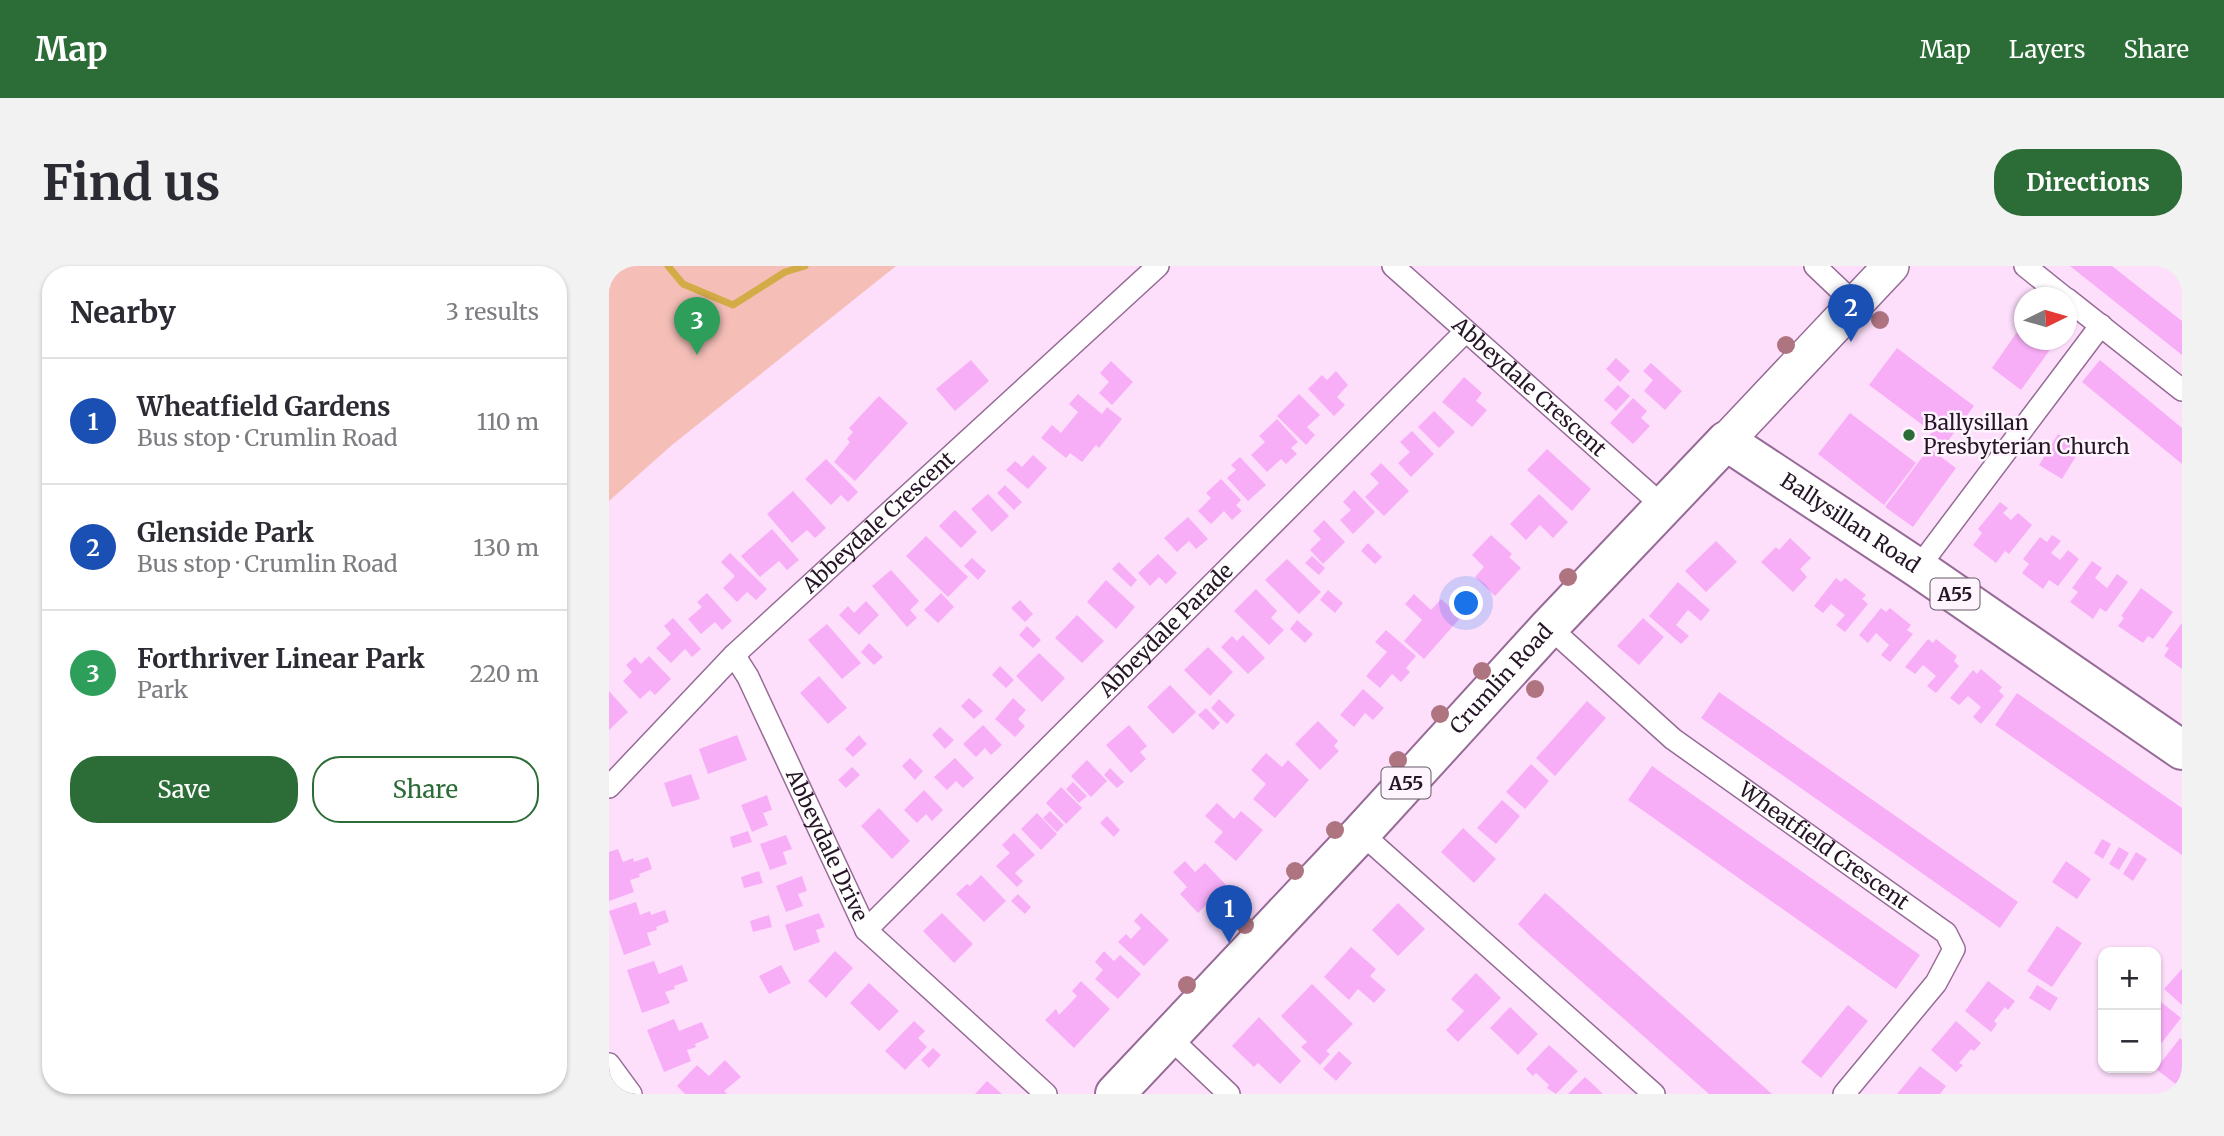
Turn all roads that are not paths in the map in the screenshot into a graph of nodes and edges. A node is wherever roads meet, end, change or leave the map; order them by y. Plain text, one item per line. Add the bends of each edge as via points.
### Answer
1 (1158, 266) edge
2 (1393, 266) edge
3 (1815, 266) edge
4 (1891, 266) edge
5 (2025, 266) edge
6 (2052, 287) edge
7 (1856, 305) junction
8 (2077, 307) edge
9 (2101, 326) junction
10 (1465, 332) junction
11 (2182, 390) edge
12 (1726, 440) junction
13 (1664, 507) junction
14 (1918, 568) junction
15 (1549, 627) junction
16 (734, 655) junction
17 (2182, 750) edge
18 (609, 787) edge
19 (1361, 833) junction
20 (866, 930) junction
21 (1169, 1037) junction
22 (609, 1064) edge
23 (631, 1094) edge
24 (1046, 1094) edge
25 (1115, 1094) edge
26 (1229, 1094) edge
27 (1654, 1094) edge
28 (1844, 1094) edge

1 - 16 street, Abbeydale Crescent
2 - 10 street, Abbeydale Crescent
3 - 7 street
4 - 7 main road, Crumlin Road
5 - 6 street
7 - 12 main road, Crumlin Road
8 - 9 street
9 - 11 street
9 - 14 street
10 - 13 street, Abbeydale Crescent
10 - 20 street, Abbeydale Parade
12 - 13 highway, Crumlin Road / A55
12 - 14 highway, Ballysillan Road / A55
13 - 15 highway, Crumlin Road / A55
14 - 17 highway, Ballysillan Road / A55
15 - 19 highway, Crumlin Road / A55
15 - 28 street, Wheatfield Crescent via 1673,739 1946,933 1954,949 1936,982
16 - 18 street, Abbeydale Crescent
16 - 20 street, Abbeydale Drive
19 - 21 highway, Crumlin Road / A55
19 - 27 street
20 - 24 street, Abbeydale Drive
21 - 25 highway, Crumlin Road / A55
21 - 26 street
22 - 23 street

